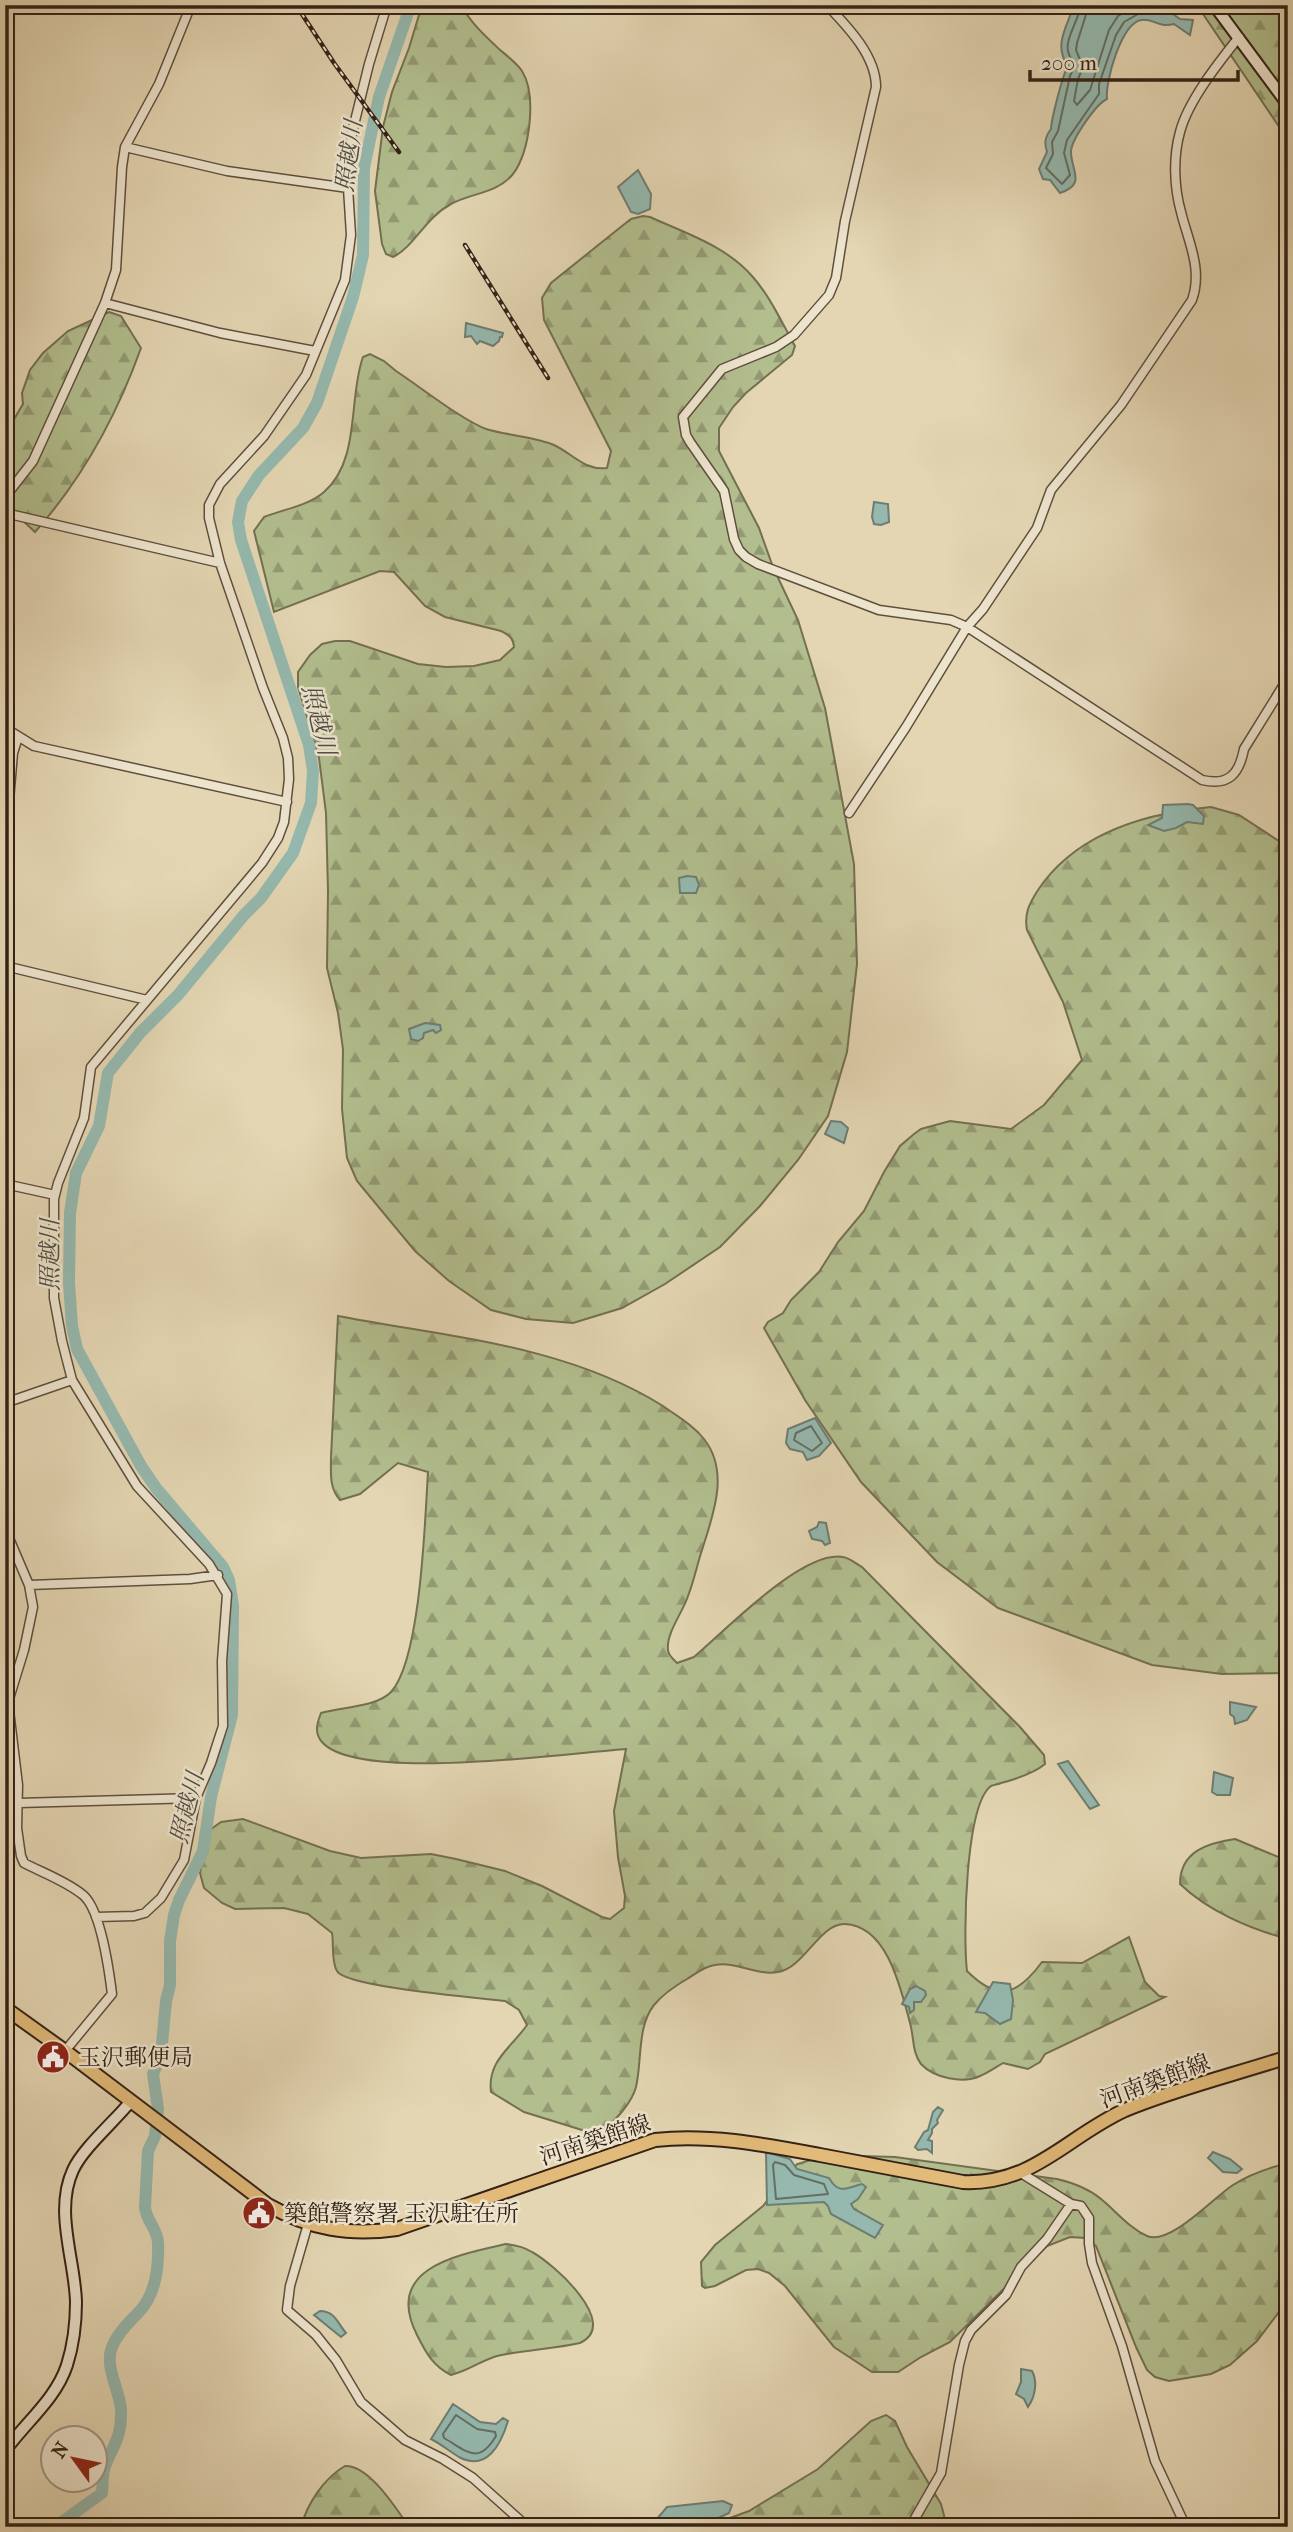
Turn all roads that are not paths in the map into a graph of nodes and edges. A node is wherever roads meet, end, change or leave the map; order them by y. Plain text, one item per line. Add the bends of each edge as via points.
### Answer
1 (219, 5) edge
2 (387, 5) edge
3 (828, 5) edge
4 (1214, 5) edge
5 (191, 6) edge
6 (1239, 37) junction
7 (1288, 105) edge
8 (125, 147) junction
9 (348, 188) junction
10 (105, 303) junction
11 (315, 351) junction
12 (5, 497) edge
13 (5, 513) edge
14 (220, 563) junction
15 (967, 627) junction
16 (1288, 678) edge
17 (5, 728) edge
18 (18, 737) junction
19 (287, 802) junction
20 (849, 813) dead end
21 (5, 847) edge
22 (5, 966) edge
23 (147, 1000) junction
24 (5, 1184) edge
25 (55, 1195) junction
26 (72, 1380) junction
27 (5, 1403) edge
28 (5, 1529) edge
29 (218, 1576) junction
30 (29, 1585) junction
31 (196, 1798) junction
32 (19, 1803) junction
33 (96, 1917) junction
34 (5, 2008) edge
35 (65, 2050) junction
36 (1288, 2057) edge
37 (136, 2104) junction
38 (1021, 2173) junction
39 (1071, 2204) junction
40 (308, 2224) junction
41 (5, 2452) edge
42 (523, 2527) edge
43 (910, 2527) edge
44 (1186, 2527) edge

1 - 5 street
2 - 9 street via 352,133
3 - 15 street via 876,71 836,278 829,295 794,335 717,373 687,410 683,422 690,442 724,491 734,539 746,557 879,610 951,620
4 - 6 street
5 - 8 street via 159,83
6 - 7 street
6 - 15 street via 1180,130 1176,185 1196,258 1192,300 1121,405 1051,490 1037,527
8 - 9 street via 228,171
8 - 10 street via 116,270
9 - 11 street via 351,236 345,280
10 - 11 street via 220,333
10 - 12 street via 38,452
11 - 14 street via 306,374 277,418 212,496 209,518
13 - 14 street
14 - 19 street via 283,738
15 - 16 street via 1202,780 1217,783 1227,780 1242,762 1244,749
15 - 20 street
17 - 18 street
18 - 19 street via 47,750
18 - 21 street
19 - 23 street via 278,838 262,863
22 - 23 street
23 - 25 street via 91,1067 84,1118
24 - 25 street
25 - 26 street via 54,1298
26 - 27 street
26 - 29 street via 136,1486
28 - 30 street
29 - 30 street
29 - 31 street via 227,1594 223,1726
30 - 32 street via 31,1625 8,1702
31 - 32 street
31 - 33 street via 184,1860 161,1898 145,1913
32 - 33 street via 17,1828 24,1863 82,1894
33 - 35 street via 112,1994
34 - 35 main road, 河南築館線
35 - 37 main road, 河南築館線
36 - 38 main road, 河南築館線 via 1125,2110
37 - 40 main road, 河南築館線 via 257,2197
37 - 41 street via 72,2172 67,2236 76,2302 67,2366 51,2396
38 - 39 street
38 - 40 main road, 河南築館線 via 984,2183 963,2182 778,2147 680,2137 643,2144 397,2229 347,2232
39 - 43 street via 1021,2267 1006,2295 965,2342 941,2473
39 - 44 street via 1081,2206 1089,2218 1092,2263 1155,2461
40 - 42 street via 287,2310 337,2360 361,2402 405,2441 473,2478

